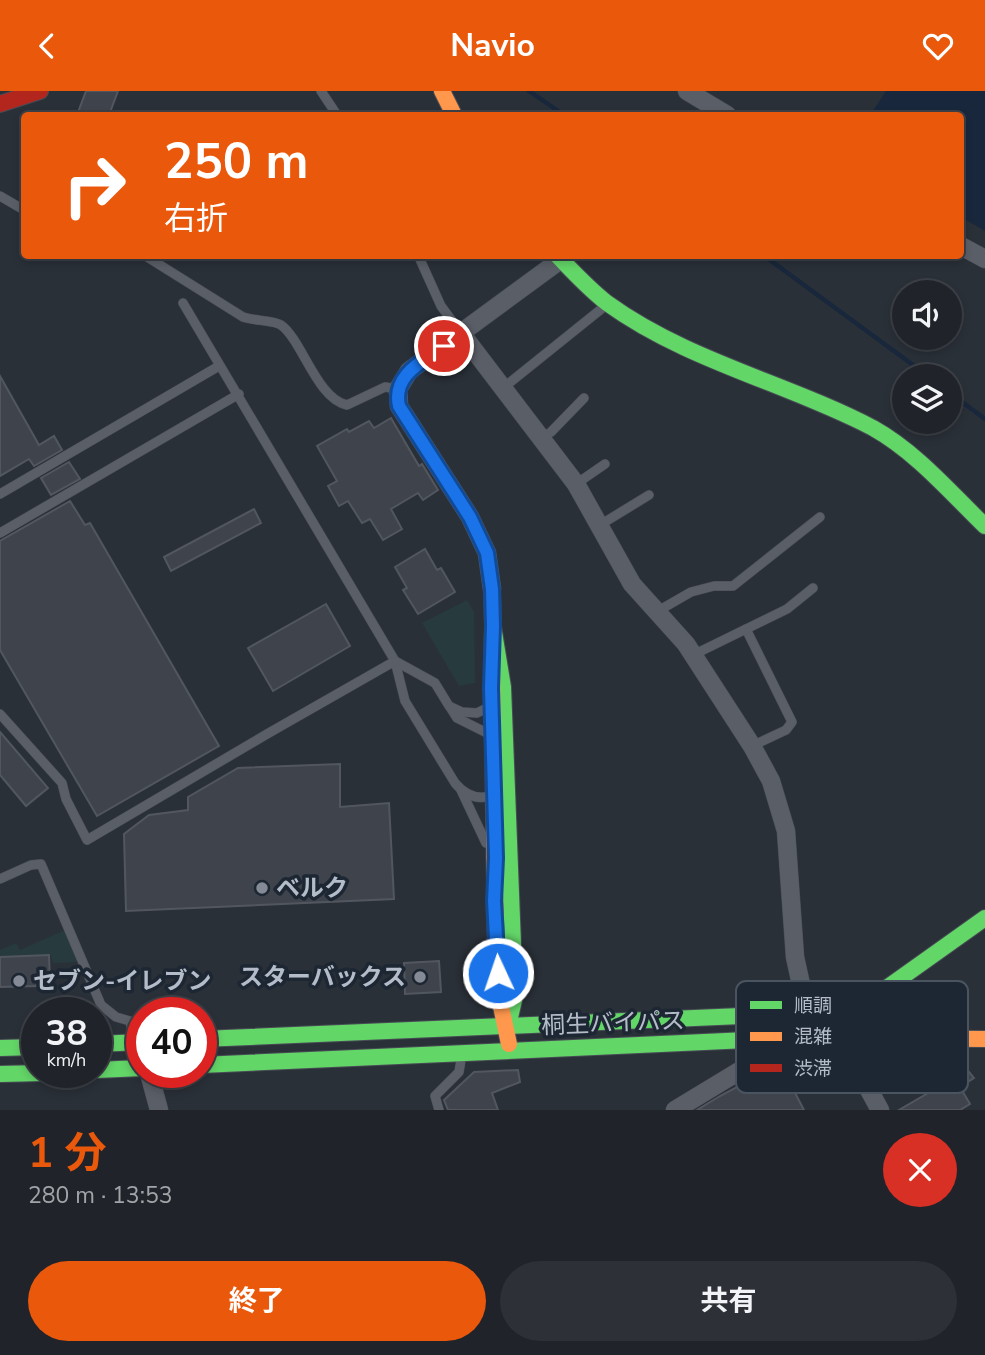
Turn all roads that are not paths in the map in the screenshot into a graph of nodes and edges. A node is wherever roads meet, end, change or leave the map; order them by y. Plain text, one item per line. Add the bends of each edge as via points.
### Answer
1 (40, 91) edge
2 (321, 91) edge
3 (442, 91) edge
4 (687, 91) edge
5 (0, 104) edge
6 (335, 112) edge
7 (452, 112) edge
8 (717, 112) edge
9 (0, 196) edge
10 (21, 208) edge
11 (964, 248) edge
12 (150, 259) edge
13 (420, 259) edge
14 (559, 259) edge
15 (564, 259) edge
16 (985, 259) edge
17 (183, 303) dead end
18 (608, 303) junction
19 (461, 333) junction
20 (219, 366) junction
21 (503, 388) junction
22 (398, 389) junction
23 (239, 394) junction
24 (584, 398) dead end
25 (541, 438) junction
26 (605, 464) dead end
27 (576, 484) junction
28 (0, 494) edge
29 (649, 495) dead end
30 (820, 517) dead end
31 (600, 525) junction
32 (985, 526) edge
33 (0, 533) edge
34 (813, 587) dead end
35 (492, 589) joint
36 (658, 611) junction
37 (493, 626) junction
38 (747, 629) junction
39 (693, 655) junction
40 (395, 661) junction
41 (492, 704) junction
42 (449, 706) junction
43 (0, 714) edge
44 (499, 741) junction
45 (752, 746) junction
46 (460, 789) junction
47 (500, 791) junction
48 (0, 879) edge
49 (494, 901) junction
50 (985, 918) edge
51 (800, 981) edge
52 (896, 981) edge
53 (736, 1016) edge
54 (126, 1020) edge
55 (508, 1026) junction
56 (217, 1038) edge
57 (736, 1041) edge
58 (21, 1047) edge
59 (0, 1048) edge
60 (509, 1050) junction
61 (462, 1052) junction
62 (217, 1064) edge
63 (736, 1073) edge
64 (0, 1074) edge
65 (21, 1074) edge
66 (153, 1088) edge
67 (871, 1093) edge
68 (159, 1110) edge
69 (439, 1110) edge
70 (675, 1110) edge
71 (880, 1110) edge

1 - 5 main road
2 - 6 lane
3 - 7 main road
4 - 8 street
9 - 10 lane
11 - 16 street
12 - 22 lane via 243,317 281,325 336,401 347,405 384,387
13 - 19 lane via 441,306
14 - 19 street
15 - 18 main road
17 - 20 lane
18 - 21 lane
18 - 32 main road via 682,345 872,428 902,447
19 - 21 street
19 - 22 street via 409,371
20 - 23 lane
20 - 28 lane
21 - 25 street
22 - 35 street via 399,406 470,517 487,553
23 - 33 lane
23 - 40 lane
24 - 25 lane
25 - 27 street
26 - 27 lane
27 - 31 street
29 - 31 lane
30 - 36 lane via 733,586 691,592
31 - 36 street via 632,584
34 - 38 lane via 787,610
35 - 37 main road
36 - 39 street
37 - 41 main road
37 - 44 main road via 503,687
38 - 39 lane
38 - 45 lane via 792,722 786,730
39 - 45 street
40 - 42 lane via 435,683
40 - 43 lane via 87,840 62,783
40 - 46 lane via 405,701
41 - 42 lane via 477,713
41 - 44 main road
42 - 44 lane via 457,718
44 - 47 main road
45 - 51 street via 771,781 786,831
46 - 47 lane via 484,799
46 - 49 lane via 486,840
47 - 49 main road
47 - 55 main road via 515,996
48 - 54 lane via 41,864 101,1005
49 - 55 main road via 499,997
50 - 52 main road
53 - 55 main road, 桐生バイパス
55 - 56 main road, 桐生バイパス
55 - 60 main road
57 - 60 main road, 桐生バイパス
58 - 59 main road
60 - 61 main road, 桐生バイパス
61 - 62 main road, 桐生バイパス
61 - 69 lane via 459,1072 435,1096
63 - 70 street
64 - 65 main road
66 - 68 street
67 - 71 street

